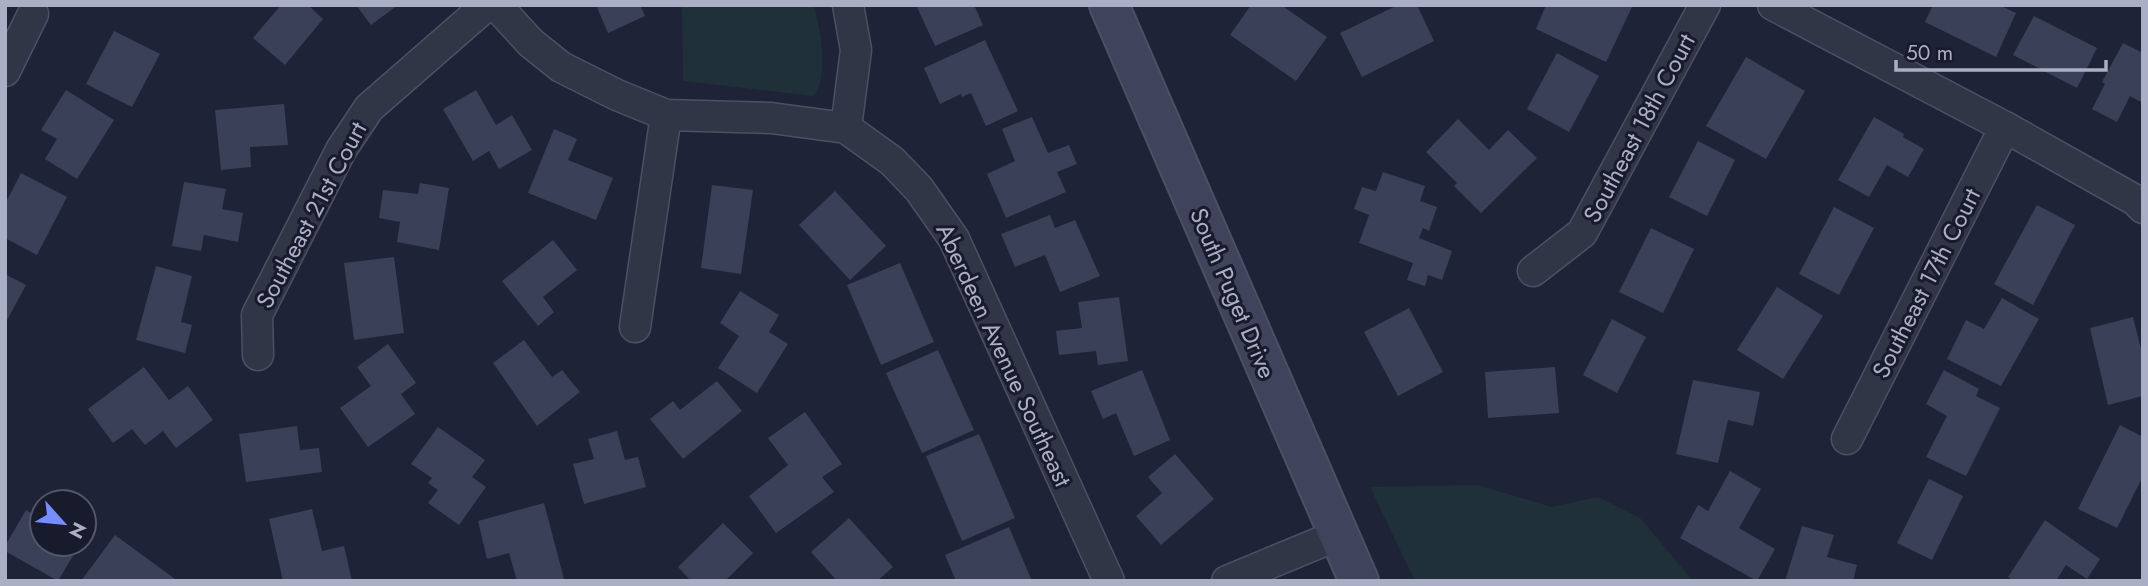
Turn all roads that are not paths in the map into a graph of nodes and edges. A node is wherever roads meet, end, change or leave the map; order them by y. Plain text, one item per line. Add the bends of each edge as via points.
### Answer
1 (487, 5) edge
2 (496, 5) edge
3 (848, 5) edge
4 (1108, 5) edge
5 (1705, 5) edge
6 (1773, 5) edge
7 (33, 14) dead end
8 (5, 71) edge
9 (666, 115) junction
10 (2005, 127) junction
11 (846, 128) junction
12 (2143, 208) edge
13 (1533, 271) dead end
14 (635, 327) dead end
15 (258, 355) dead end
16 (1847, 439) dead end
17 (1338, 535) junction
18 (1110, 581) edge
19 (1227, 581) edge
20 (1359, 581) edge

1 - 15 street, Southeast 21st Court via 369,108 341,150 257,315
2 - 9 street, Aberdeen Avenue Southeast via 561,67
3 - 11 street via 856,50
4 - 17 street, South Puget Drive
5 - 13 street, Southeast 18th Court via 1582,233
6 - 10 street
7 - 8 street
9 - 11 street, Aberdeen Avenue Southeast via 771,118
9 - 14 street
10 - 12 street
10 - 16 street, Southeast 17th Court
11 - 18 street, Aberdeen Avenue Southeast via 892,161 919,189 954,239
17 - 19 street
17 - 20 street, South Puget Drive

